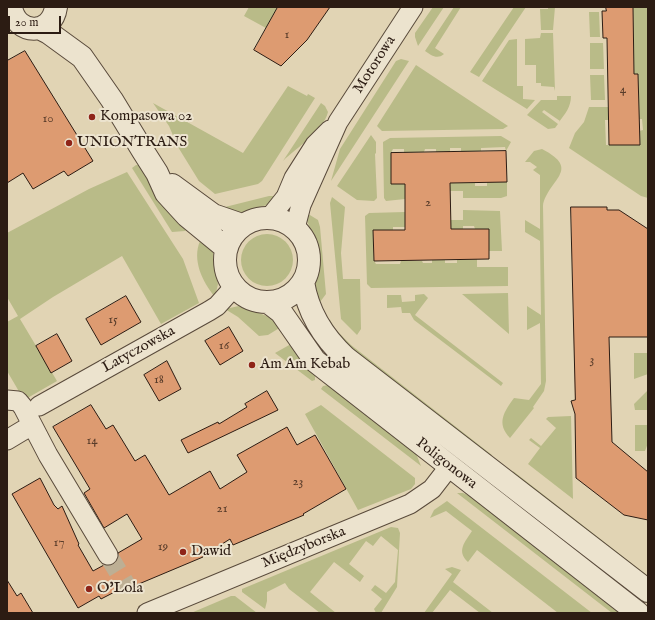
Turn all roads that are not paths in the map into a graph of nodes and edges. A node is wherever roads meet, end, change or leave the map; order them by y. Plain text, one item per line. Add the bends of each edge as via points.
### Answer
1 (413, 7) edge
2 (56, 10) edge
3 (10, 14) edge
4 (39, 28) junction
5 (82, 57) junction
6 (338, 122) junction
7 (157, 173) junction
8 (270, 217) junction
9 (242, 225) junction
10 (295, 228) junction
11 (226, 248) junction
12 (303, 282) junction
13 (234, 287) junction
14 (268, 302) junction
15 (7, 400) edge
16 (39, 406) dead end
17 (32, 425) junction
18 (7, 440) edge
19 (449, 467) junction
20 (108, 555) tunnel mouth
21 (648, 591) edge
22 (146, 613) edge
23 (638, 613) edge

1 - 6 street, Motorowa
2 - 4 street via 46,25
2 - 5 street via 79,41
3 - 4 street via 24,27
4 - 5 street
5 - 7 street
6 - 8 street, Motorowa via 315,145 294,178 286,197
6 - 10 street, Motorowa via 301,205
7 - 9 street via 213,215
7 - 11 street via 166,194 187,216
8 - 9 street via 256,218
8 - 10 street
9 - 11 street via 235,231
10 - 12 street via 306,244 309,255 308,269
11 - 13 street via 226,272
12 - 14 street via 289,296
12 - 21 street, Poligonowa via 305,298 311,313 329,343
13 - 14 street via 250,299
13 - 16 street, Latyczowska via 209,311
14 - 19 street, Poligonowa via 281,312 315,360
15 - 17 street via 18,401
17 - 18 street
17 - 20 street
19 - 22 street, Międzyborska via 432,489 410,504
19 - 23 street, Poligonowa

